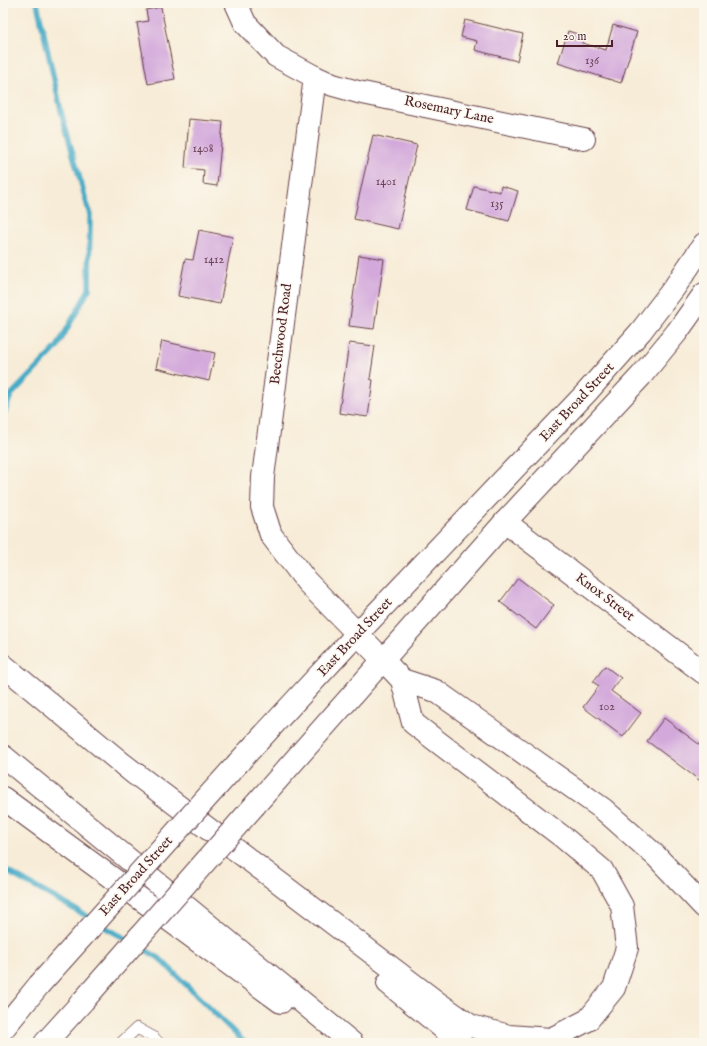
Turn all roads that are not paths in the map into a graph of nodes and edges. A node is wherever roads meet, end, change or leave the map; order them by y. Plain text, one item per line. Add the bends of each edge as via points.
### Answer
1 (236, 3) edge
2 (315, 77) junction
3 (584, 139) dead end
4 (704, 244) edge
5 (704, 294) edge
6 (505, 522) junction
7 (357, 634) junction
8 (383, 660) junction
9 (3, 665) edge
10 (704, 673) edge
11 (402, 680) junction
12 (3, 756) edge
13 (124, 765) junction
14 (3, 798) edge
15 (704, 907) edge
16 (3, 1029) edge
17 (45, 1043) edge
18 (121, 1043) edge
19 (159, 1043) edge
20 (337, 1043) edge
21 (352, 1043) edge
22 (461, 1043) edge

1 - 2 main road via 245,24 276,56
2 - 3 main road, Rosemary Lane via 358,92
2 - 7 main road, Beechwood Road via 263,477 262,507 271,535 307,582
4 - 7 main road, East Broad Street via 641,331 592,387
5 - 6 main road, East Broad Street via 678,332 641,376
6 - 8 main road, East Broad Street
6 - 10 main road, Knox Street
7 - 8 main road, Beechwood Road
7 - 16 main road, East Broad Street, bridge via 38,985
8 - 11 main road, Beechwood Road
8 - 17 main road, East Broad Street, bridge
9 - 13 main road
11 - 13 main road via 413,723 602,870 622,906 626,948 614,988 588,1020 551,1039 510,1036 471,1026
11 - 15 main road via 436,691 603,809 656,856
12 - 21 main road
13 - 22 main road
14 - 20 main road
18 - 19 lane via 137,1028

